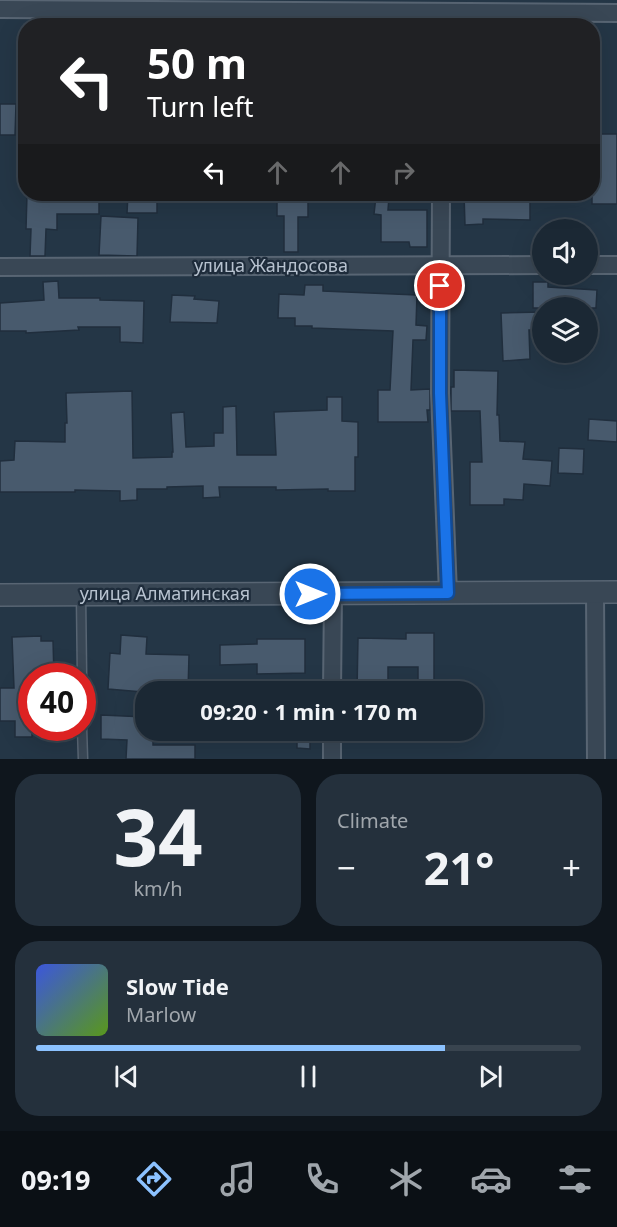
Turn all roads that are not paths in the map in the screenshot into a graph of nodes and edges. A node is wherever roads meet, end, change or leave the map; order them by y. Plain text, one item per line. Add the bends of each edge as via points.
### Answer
1 (0, 9) edge
2 (444, 13) edge
3 (617, 13) edge
4 (441, 201) edge
5 (440, 265) junction
6 (532, 265) edge
7 (598, 265) edge
8 (617, 265) edge
9 (0, 267) edge
10 (595, 592) junction
11 (617, 592) edge
12 (333, 593) junction
13 (448, 593) junction
14 (0, 595) edge
15 (81, 595) junction
16 (82, 663) edge
17 (332, 681) edge
18 (82, 741) edge
19 (332, 741) edge
20 (82, 759) edge
21 (332, 759) edge
22 (596, 759) edge

1 - 2 street
2 - 3 street
4 - 5 street
5 - 6 street, улица Жандосова
5 - 9 street, улица Жандосова
5 - 13 street via 440,393
7 - 8 street
10 - 11 street, улица Алматинская
10 - 13 street, улица Алматинская
10 - 22 street
12 - 13 street, улица Алматинская
12 - 15 street, улица Алматинская
12 - 17 street
14 - 15 street, улица Алматинская
15 - 16 lane
18 - 20 lane
19 - 21 street

